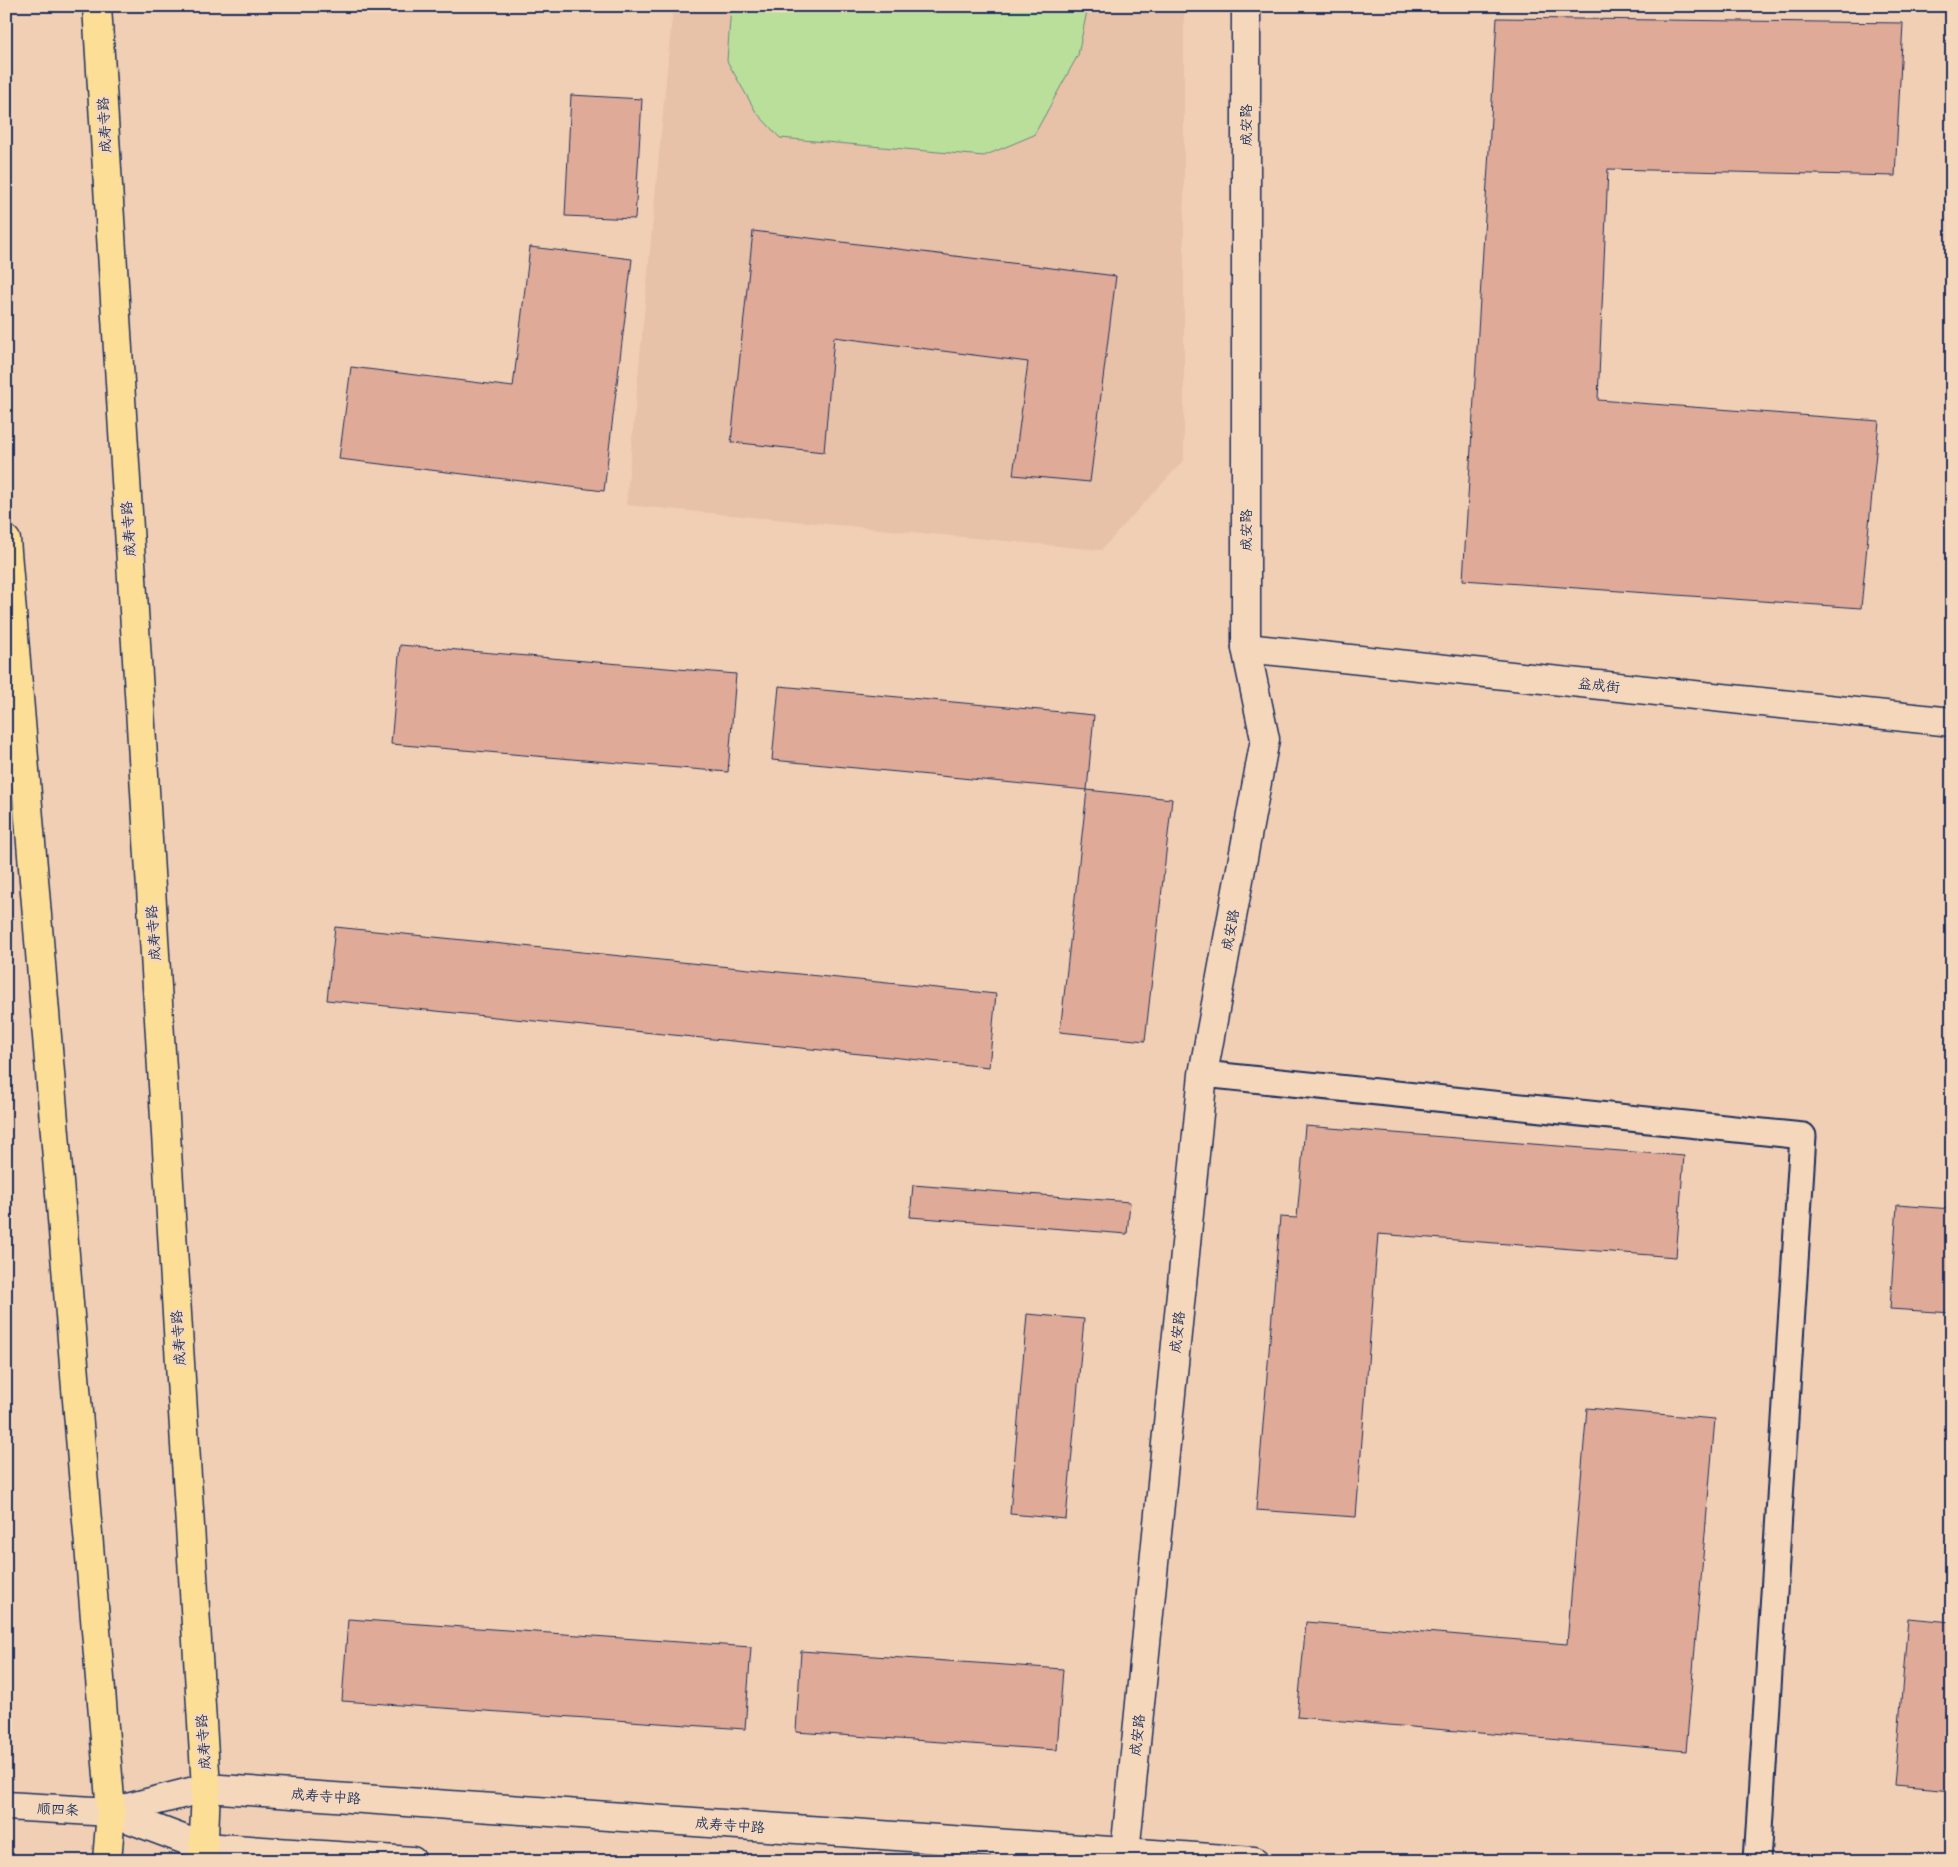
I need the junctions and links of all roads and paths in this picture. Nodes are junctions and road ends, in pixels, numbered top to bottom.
1 (97, 6) edge
2 (1246, 6) edge
3 (6, 540) edge
4 (1246, 648) junction
5 (1952, 722) edge
6 (1203, 1074) junction
7 (206, 1788) junction
8 (6, 1806) edge
9 (111, 1812) junction
10 (1126, 1853) junction
11 (203, 1854) edge
12 (108, 1861) edge
13 (412, 1861) edge
14 (1254, 1861) edge
15 (1757, 1861) edge

1 - 7 main road, 成寿寺路
2 - 4 street, 成安路
3 - 9 main road
4 - 5 street, 益成街
4 - 6 street, 成安路
6 - 10 street, 成安路
6 - 15 lane
7 - 9 street, 成寿寺中路
7 - 10 street, 成寿寺中路
7 - 11 main road, 成寿寺路
8 - 9 street, 顺四条
9 - 11 street
9 - 12 main road
10 - 14 street, 成寿寺中路
11 - 13 street

